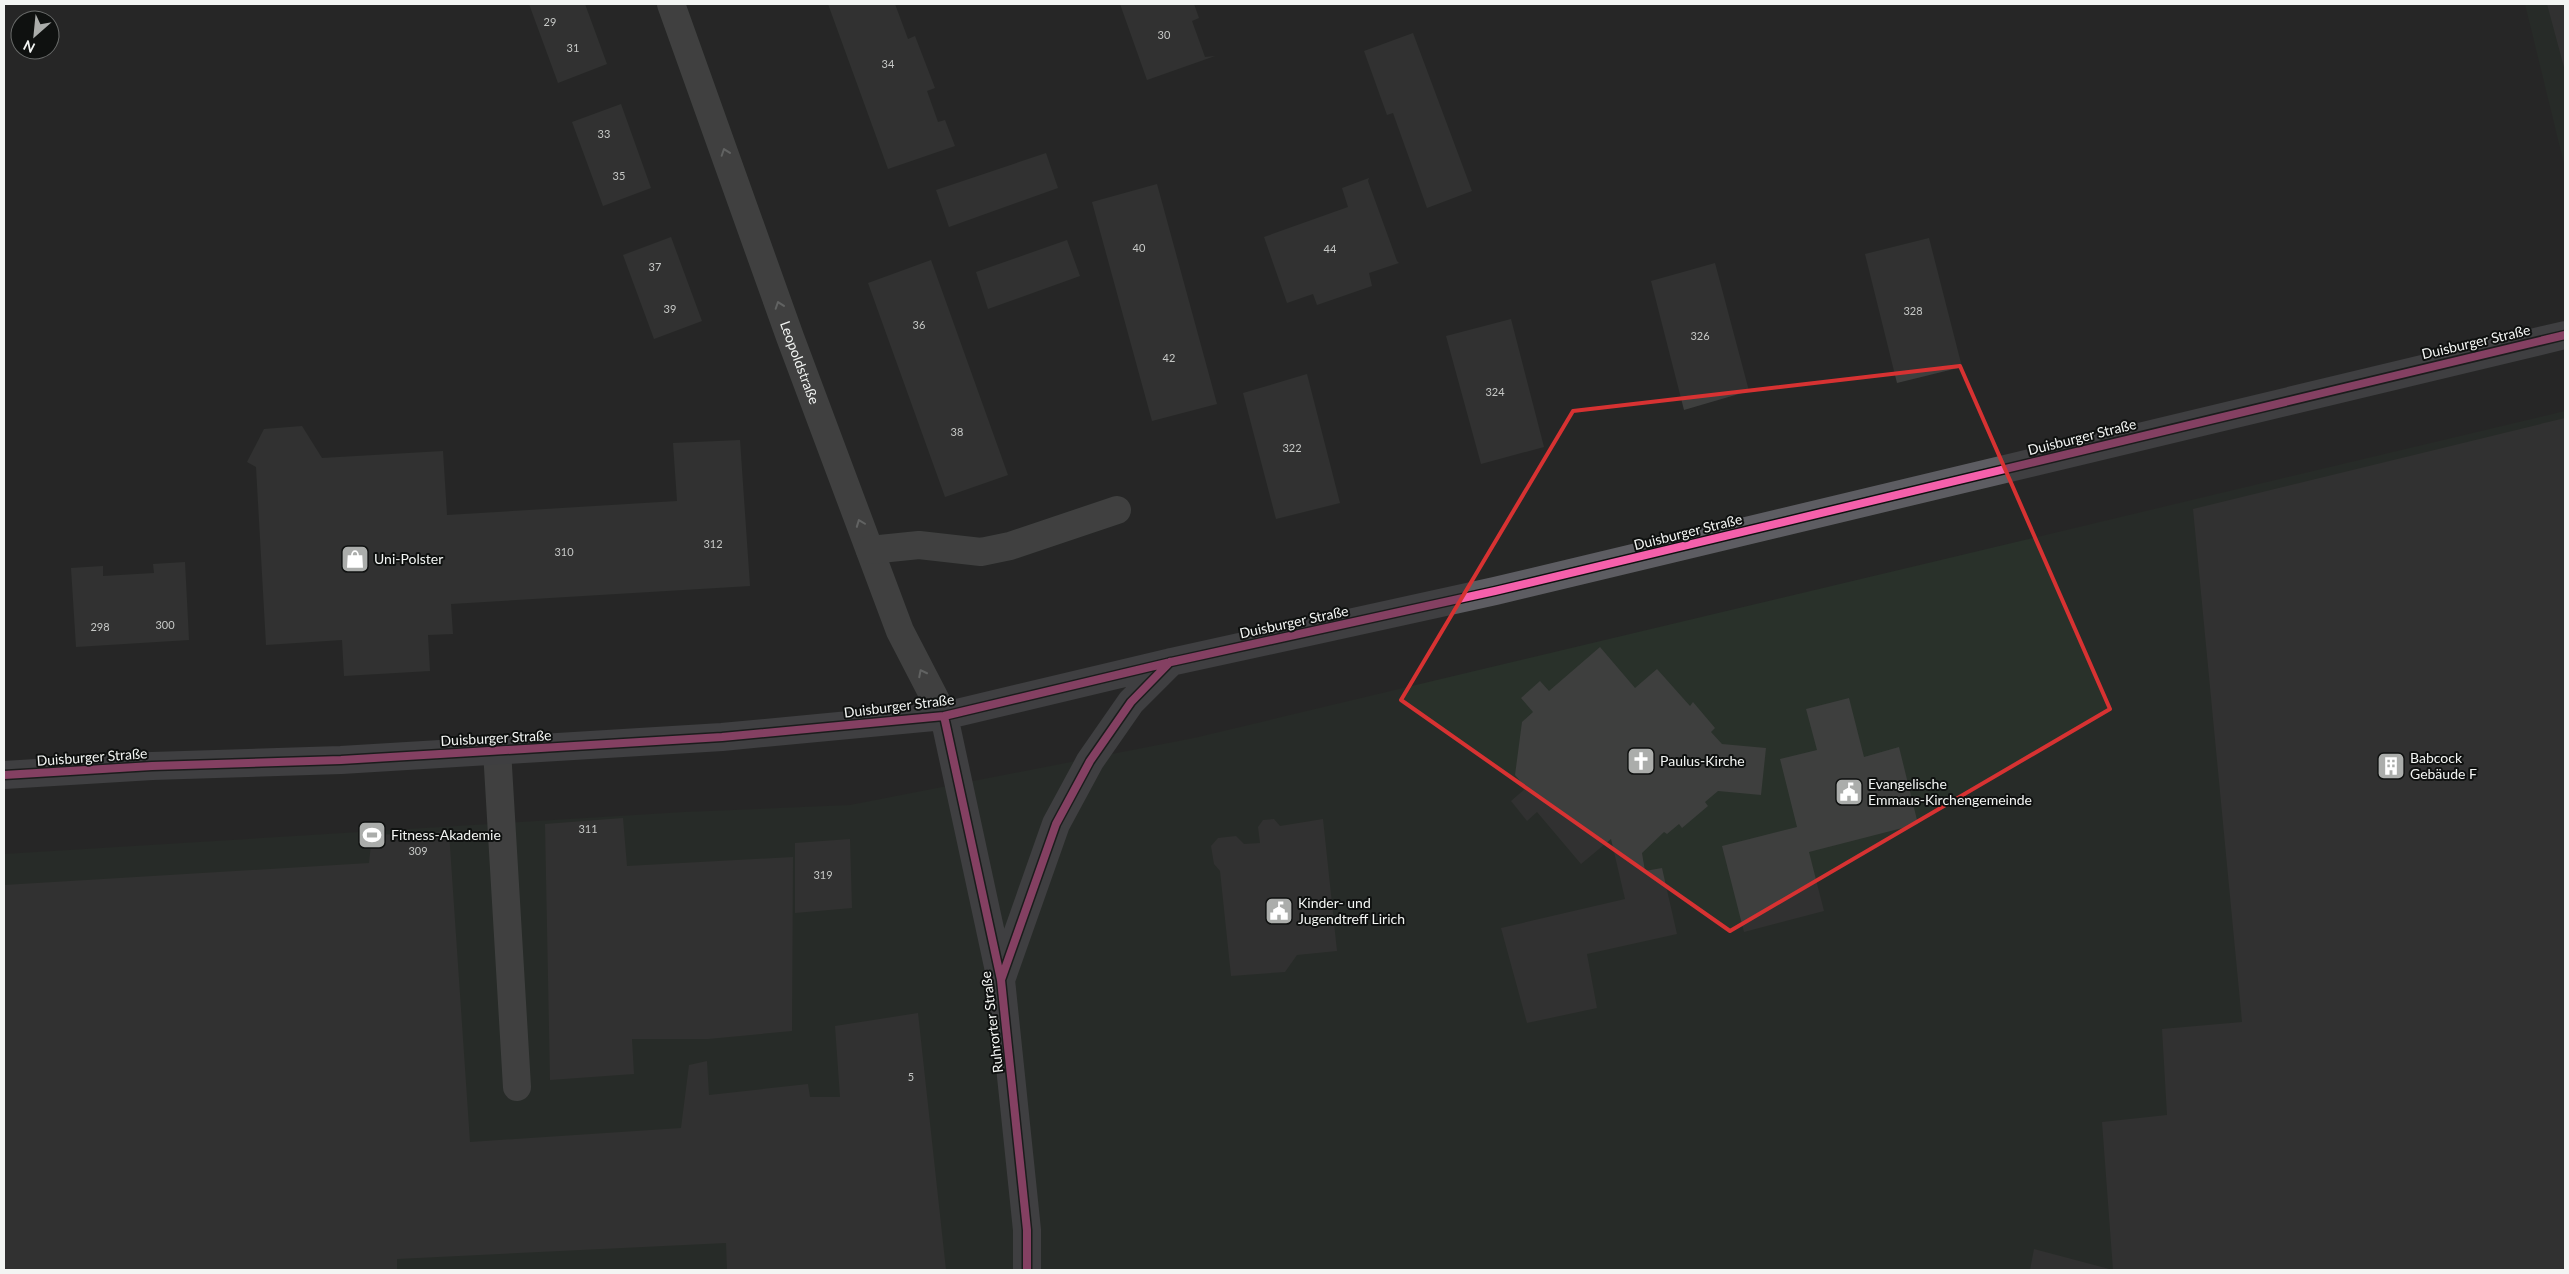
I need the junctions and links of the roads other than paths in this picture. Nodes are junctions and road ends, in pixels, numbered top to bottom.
1 (671, 4) edge
2 (2565, 335) edge
3 (1117, 510) dead end
4 (870, 550) junction
5 (1171, 662) junction
6 (944, 716) junction
7 (496, 750) junction
8 (4, 775) edge
9 (1002, 980) junction
10 (518, 1087) dead end
11 (1027, 1270) edge

4 -> 1 street, Leopoldstraße
2 - 5 main road, Duisburger Straße
3 - 4 street
6 -> 4 street, Leopoldstraße
5 - 6 main road, Duisburger Straße
5 - 9 main road
6 - 7 main road, Duisburger Straße
6 - 9 main road, Ruhrorter Straße
7 - 8 main road, Duisburger Straße
7 - 10 street
9 - 11 main road, Ruhrorter Straße

